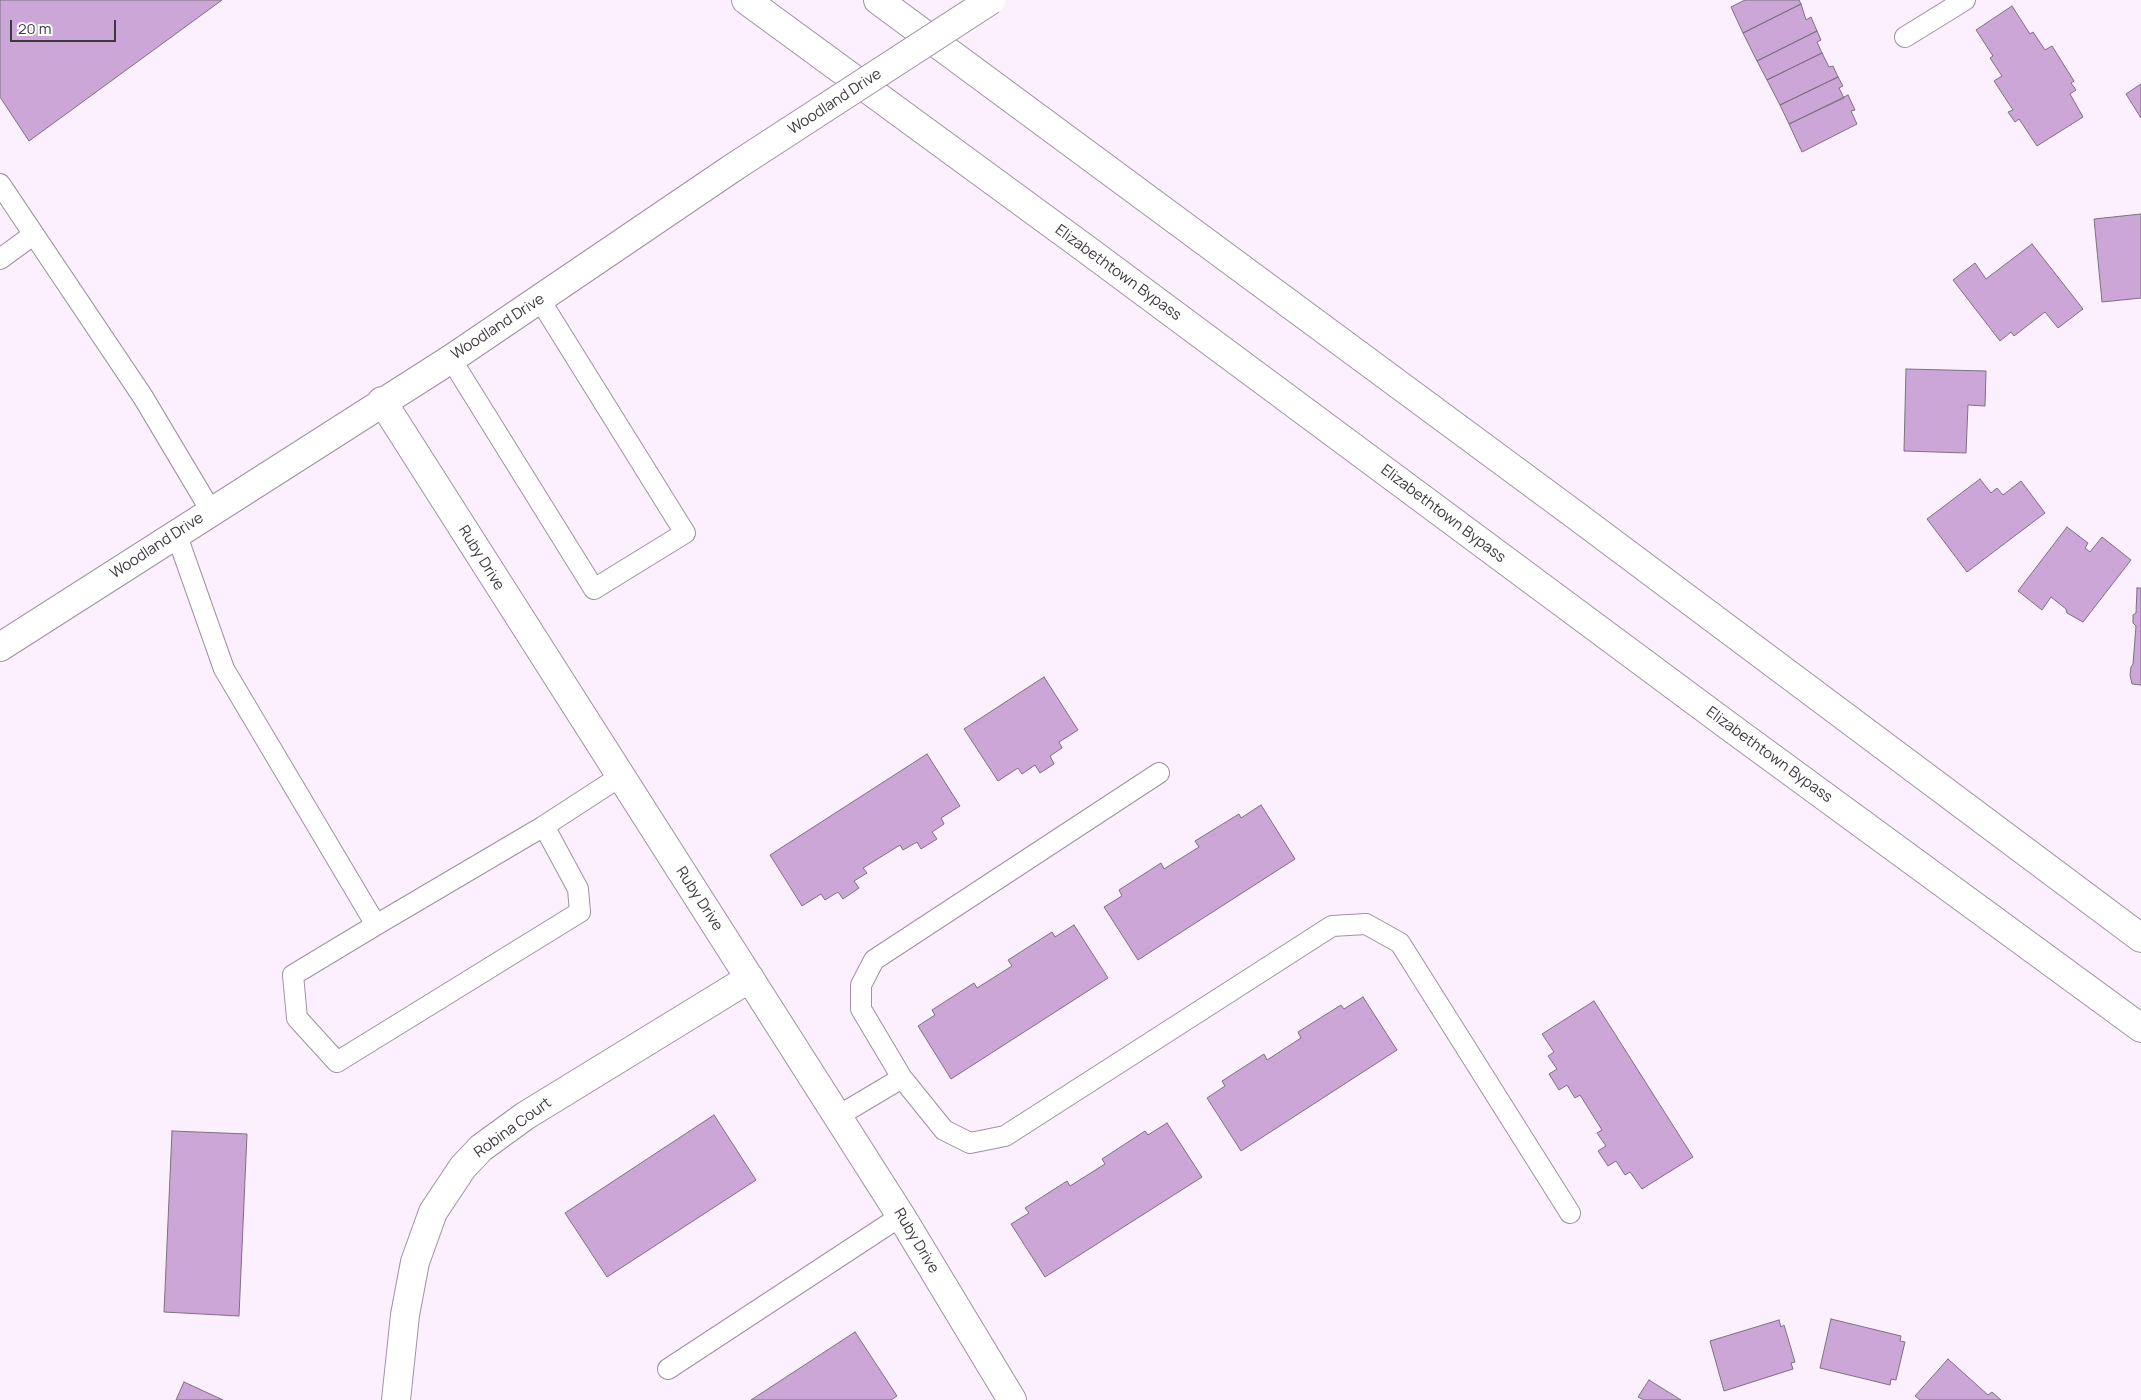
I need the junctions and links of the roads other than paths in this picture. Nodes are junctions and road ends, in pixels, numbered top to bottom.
1 (746, 0) edge
2 (878, 0) edge
3 (991, 0) edge
4 (1965, 0) edge
5 (1905, 37) dead end
6 (0, 184) edge
7 (33, 235) junction
8 (0, 258) edge
9 (540, 300) junction
10 (450, 359) junction
11 (382, 401) junction
12 (211, 511) junction
13 (176, 534) junction
14 (0, 647) edge
15 (1159, 773) dead end
16 (621, 776) junction
17 (544, 826) junction
18 (376, 925) junction
19 (2141, 938) edge
20 (750, 978) junction
21 (2141, 1028) edge
22 (902, 1078) junction
23 (838, 1116) junction
24 (1570, 1213) dead end
25 (901, 1216) junction
26 (668, 1369) dead end
27 (396, 1400) edge
28 (1012, 1400) edge

1 - 21 main road, Elizabethtown Bypass
2 - 19 main road
3 - 9 main road, Woodland Drive, bridge
4 - 5 lane
6 - 7 lane
7 - 8 lane
7 - 12 lane
9 - 10 main road, Woodland Drive
9 - 10 lane
10 - 11 main road, Woodland Drive
11 - 12 main road, Woodland Drive
11 - 16 main road, Ruby Drive
12 - 13 main road, Woodland Drive
13 - 14 main road, Woodland Drive
13 - 18 lane
15 - 22 lane
16 - 17 lane
16 - 20 main road, Ruby Drive
17 - 18 lane
17 - 18 lane
20 - 23 main road, Ruby Drive
20 - 27 main road, Robina Court
22 - 23 lane
22 - 24 lane
23 - 25 main road, Ruby Drive
25 - 26 lane
25 - 28 main road, Ruby Drive

